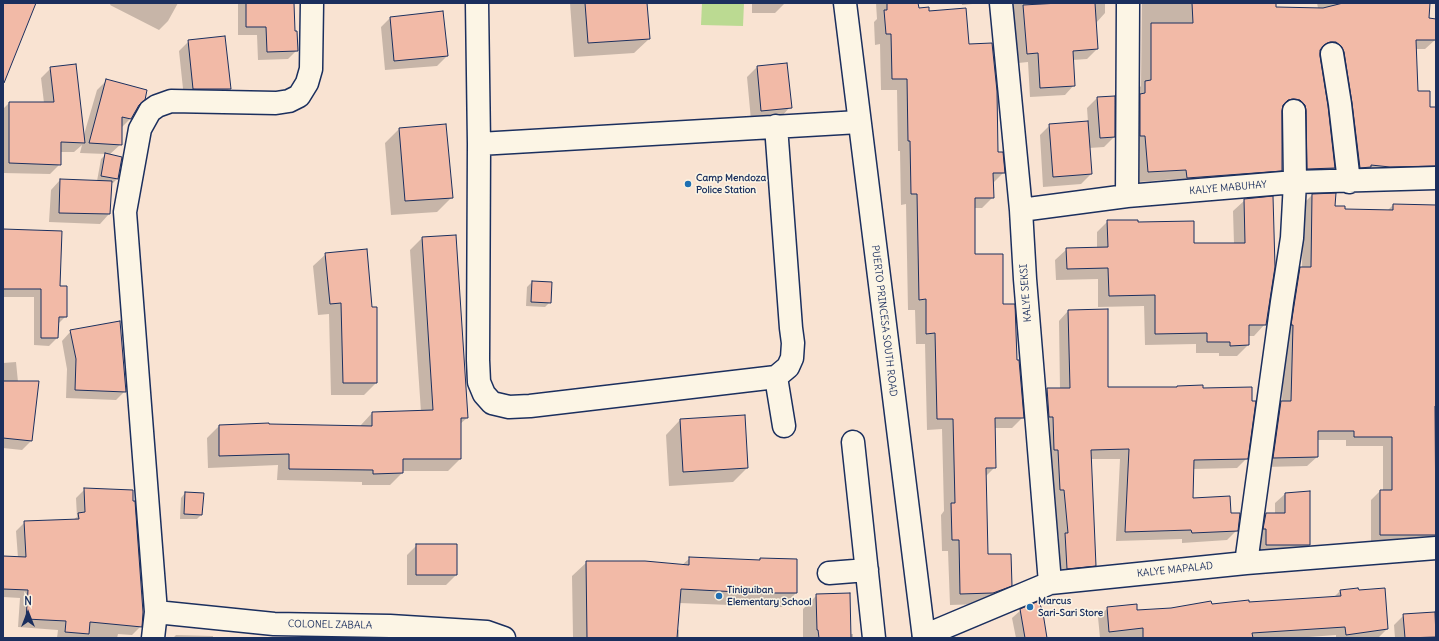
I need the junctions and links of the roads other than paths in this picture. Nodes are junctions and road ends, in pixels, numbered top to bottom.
1 (312, 3) edge
2 (478, 3) edge
3 (845, 3) edge
4 (1001, 3) edge
5 (1128, 3) edge
6 (1332, 54) dead end
7 (1294, 111) dead end
8 (859, 122) junction
9 (776, 126) junction
10 (480, 144) junction
11 (1436, 178) edge
12 (1295, 182) junction
13 (1349, 182) junction
14 (1127, 196) junction
15 (1021, 210) junction
16 (776, 377) junction
17 (784, 426) dead end
18 (853, 442) dead end
19 (1436, 548) edge
20 (1246, 563) junction
21 (867, 570) junction
22 (829, 573) dead end
23 (1050, 583) junction
24 (156, 612) junction
25 (274, 631) edge
26 (390, 632) edge
27 (924, 637) edge
28 (153, 638) edge
29 (504, 638) edge
30 (874, 638) edge

1 - 24 street
2 - 10 street
3 - 8 street, PUERTO PRINCESA SOUTH ROAD
4 - 15 street, KALYE SEKSI
5 - 14 street
6 - 13 street
7 - 12 street
8 - 9 street
8 - 27 street, PUERTO PRINCESA SOUTH ROAD
9 - 10 street
9 - 16 street
10 - 16 street
11 - 13 street, KALYE MABUHAY
12 - 13 street, KALYE MABUHAY
12 - 14 street, KALYE MABUHAY
12 - 20 street
14 - 15 street, KALYE MABUHAY
15 - 23 street, KALYE SEKSI
16 - 17 street
18 - 21 street
19 - 20 street, KALYE MAPALAD
20 - 23 street, KALYE MAPALAD
21 - 22 street
21 - 30 street
23 - 27 street, KALYE MAPALAD
24 - 25 street, COLONEL ZABALA
24 - 28 street
25 - 26 street, COLONEL ZABALA
26 - 29 street, COLONEL ZABALA

